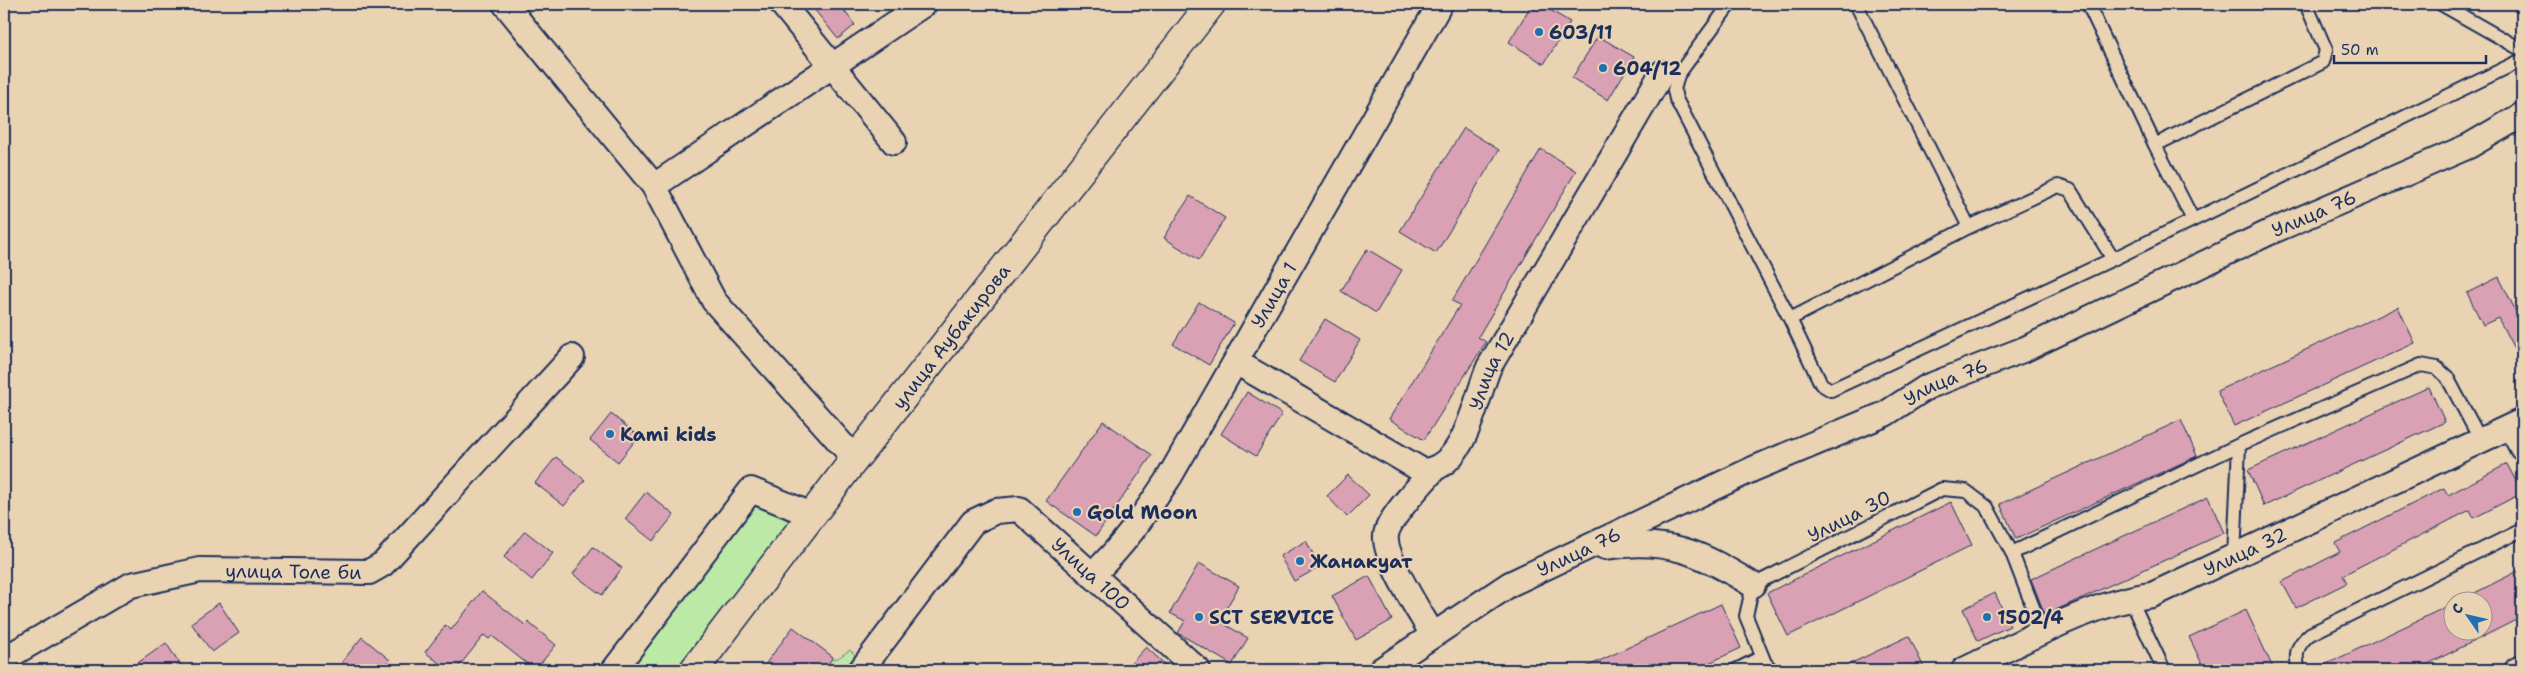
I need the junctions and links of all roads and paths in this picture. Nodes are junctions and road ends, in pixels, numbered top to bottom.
1 (505, 4) edge
2 (782, 4) edge
3 (924, 4) edge
4 (1211, 4) edge
5 (1440, 4) edge
6 (1730, 4) edge
7 (1856, 4) edge
8 (2088, 4) edge
9 (2306, 4) edge
10 (2441, 4) edge
11 (2522, 50) edge
12 (2522, 60) edge
13 (831, 66) junction
14 (1662, 73) dead end
15 (2522, 114) edge
16 (894, 142) dead end
17 (2155, 145) junction
18 (654, 186) junction
19 (2193, 220) junction
20 (1969, 228) junction
21 (2112, 259) junction
22 (1790, 319) junction
23 (572, 357) dead end
24 (1236, 362) junction
25 (2517, 424) edge
26 (2481, 441) junction
27 (2239, 445) junction
28 (2522, 448) edge
29 (855, 458) junction
30 (1433, 470) junction
31 (812, 515) junction
32 (2522, 530) edge
33 (1580, 552) junction
34 (2012, 553) junction
35 (2234, 557) junction
36 (1092, 575) junction
37 (1754, 585) junction
38 (2130, 598) junction
39 (2044, 633) junction
40 (1433, 635) junction
41 (4, 659) edge
42 (1769, 666) edge
43 (1390, 668) edge
44 (2522, 668) edge
45 (614, 670) edge
46 (694, 670) edge
47 (862, 670) edge
48 (1198, 670) edge
49 (1736, 670) edge
50 (1964, 670) edge
51 (2164, 670) edge
52 (2299, 670) edge
53 (2517, 670) edge

1 - 18 street
2 - 13 street
3 - 13 street
4 - 29 main road, улица Аубакирова
5 - 24 street, Улица 1
6 - 22 lane
7 - 20 lane
8 - 17 lane
9 - 17 lane
10 - 11 lane
12 - 19 lane
13 - 16 street
13 - 18 street
14 - 30 street, Улица 12
15 - 33 street, Улица 76
17 - 19 lane
18 - 29 street
19 - 21 lane
20 - 21 lane
20 - 22 lane
21 - 22 lane
23 - 41 street, улица Толе би
24 - 30 street
24 - 36 street, Улица 1
25 - 26 street, Улица 32
25 - 28 street
26 - 27 lane
26 - 35 street, Улица 32
27 - 34 lane
27 - 35 lane
29 - 31 main road, улица Аубакирова
30 - 40 street, Улица 12
31 - 45 street
31 - 46 main road, улица Аубакирова
32 - 52 lane
33 - 37 street
33 - 40 street, Улица 76
34 - 37 lane, Улица 30
34 - 39 lane, Улица 30
35 - 38 street, Улица 32
36 - 47 street, Улица 100
36 - 48 street, Улица 100
37 - 42 lane
38 - 39 street, Улица 32
38 - 51 lane
39 - 50 street, Улица 32
40 - 43 street, Улица 76
42 - 49 lane
44 - 53 street

